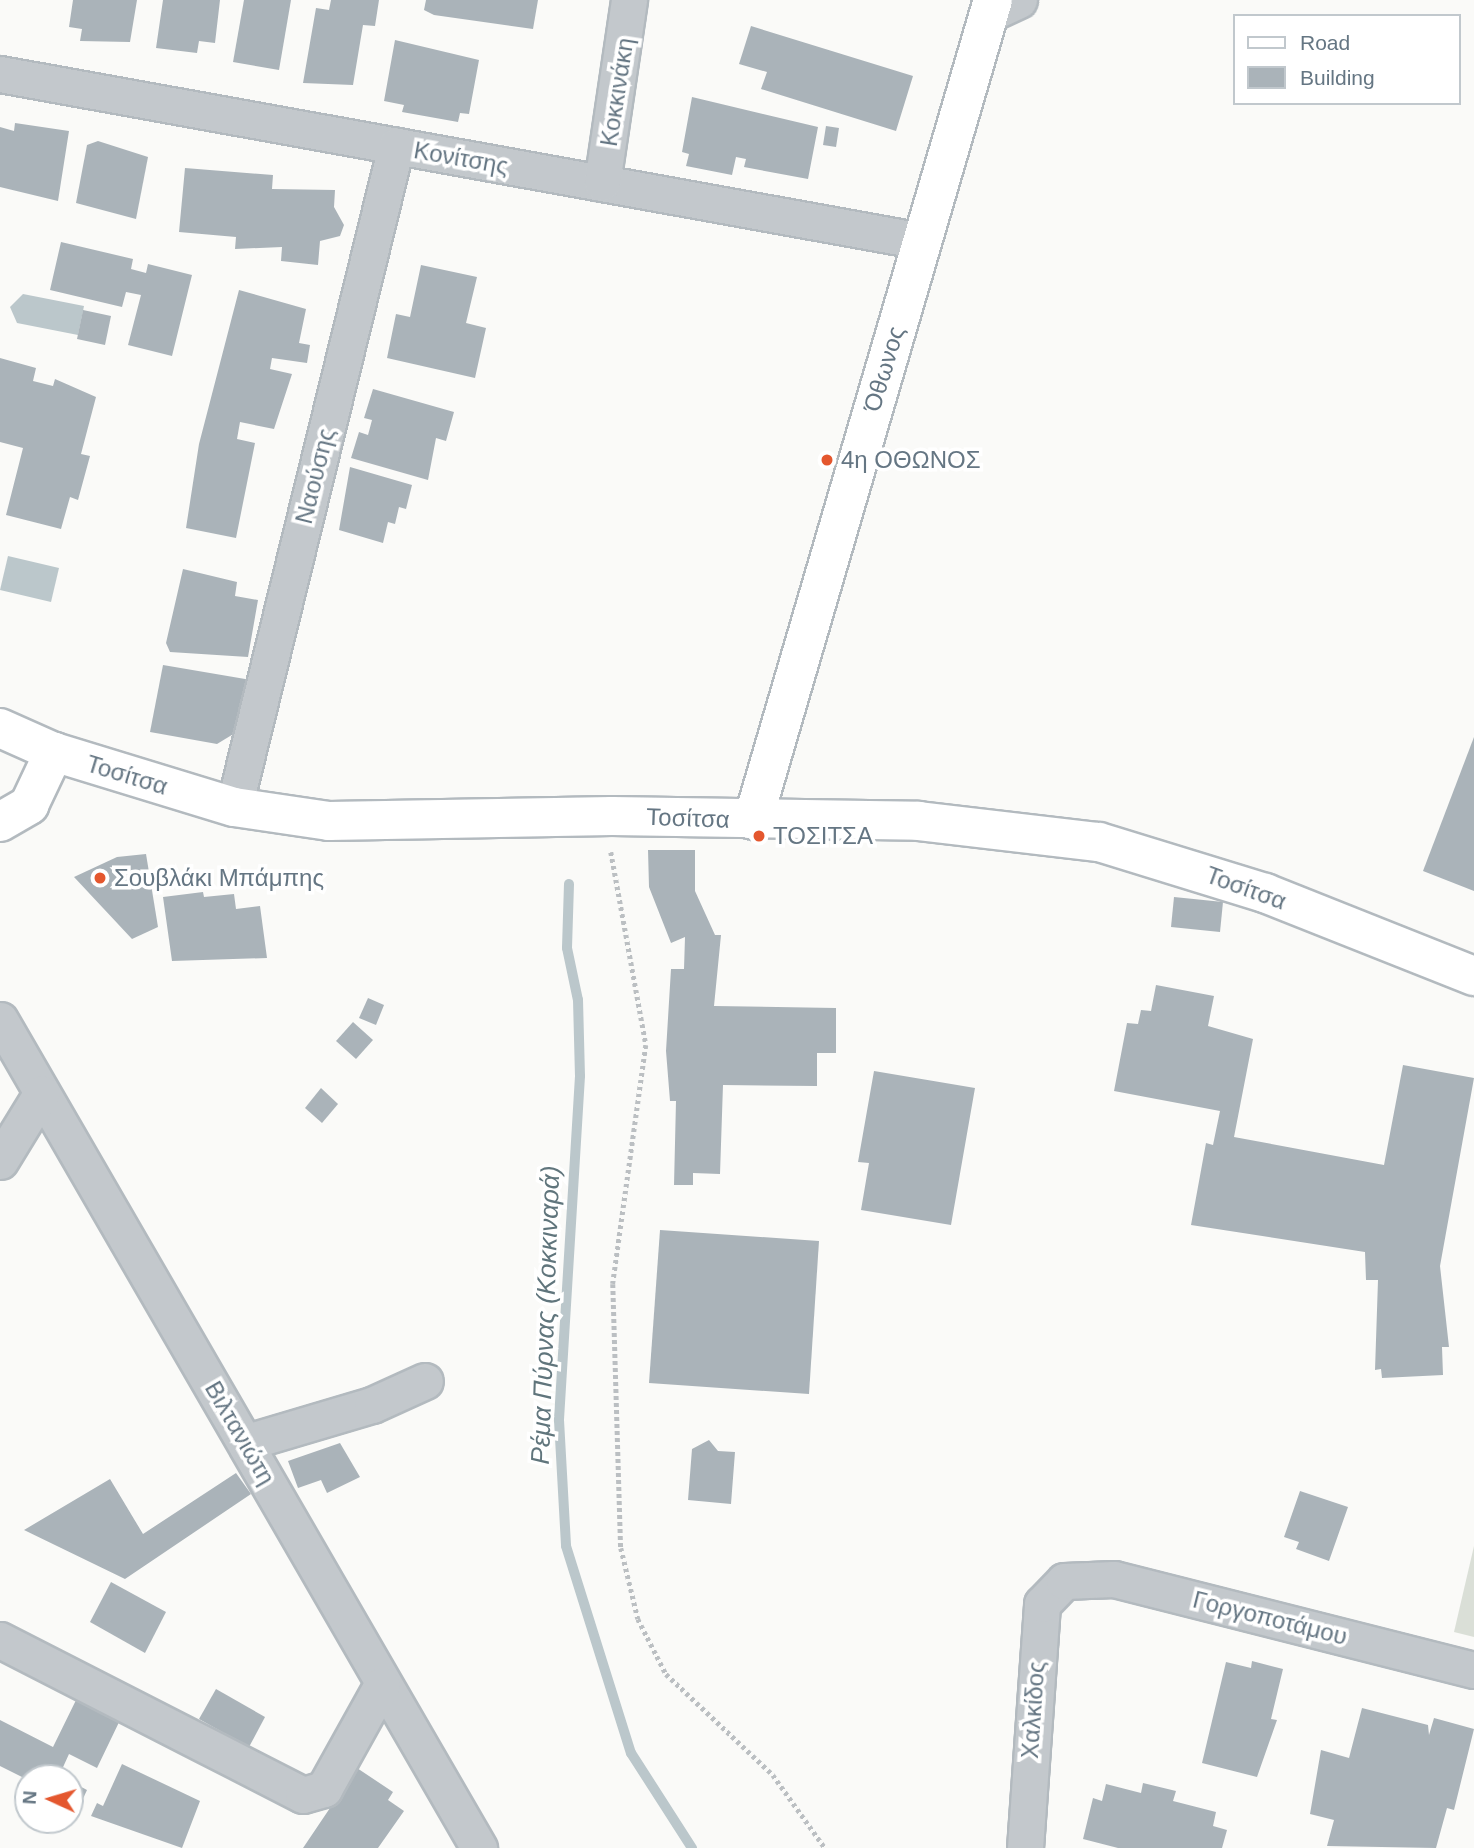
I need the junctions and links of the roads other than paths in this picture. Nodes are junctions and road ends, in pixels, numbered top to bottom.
1 (629, 0) edge
2 (1000, 5) edge
3 (0, 74) edge
4 (396, 146) junction
5 (602, 183) junction
6 (922, 242) junction
7 (0, 728) edge
8 (54, 752) junction
9 (234, 807) junction
10 (753, 820) junction
11 (0, 822) edge
12 (1474, 976) edge
13 (0, 1020) edge
14 (41, 1094) junction
15 (0, 1161) edge
16 (425, 1381) dead end
17 (247, 1442) junction
18 (1065, 1581) joint
19 (0, 1640) edge
20 (1474, 1670) edge
21 (382, 1685) junction
22 (478, 1848) edge
23 (1024, 1848) edge

1 - 5 street, Κοκκινάκη
2 - 6 main road, Όθωνος
3 - 4 street, Κονίτσης
4 - 5 street, Κονίτσης
4 - 9 street, Ναούσης
5 - 6 street, Κονίτσης
6 - 10 main road, Όθωνος
7 - 8 main road, Τοσίτσα
8 - 9 main road, Τοσίτσα
8 - 11 main road
9 - 10 main road, Τοσίτσα
10 - 12 main road, Τοσίτσα
13 - 14 street, Βιλτανιώτη
14 - 15 street
14 - 17 street, Βιλτανιώτη
16 - 17 street
17 - 21 street, Βιλτανιώτη
18 - 20 street, Γοργοποτάμου
18 - 23 street, Χαλκίδος
19 - 21 street
21 - 22 street, Βιλτανιώτη

